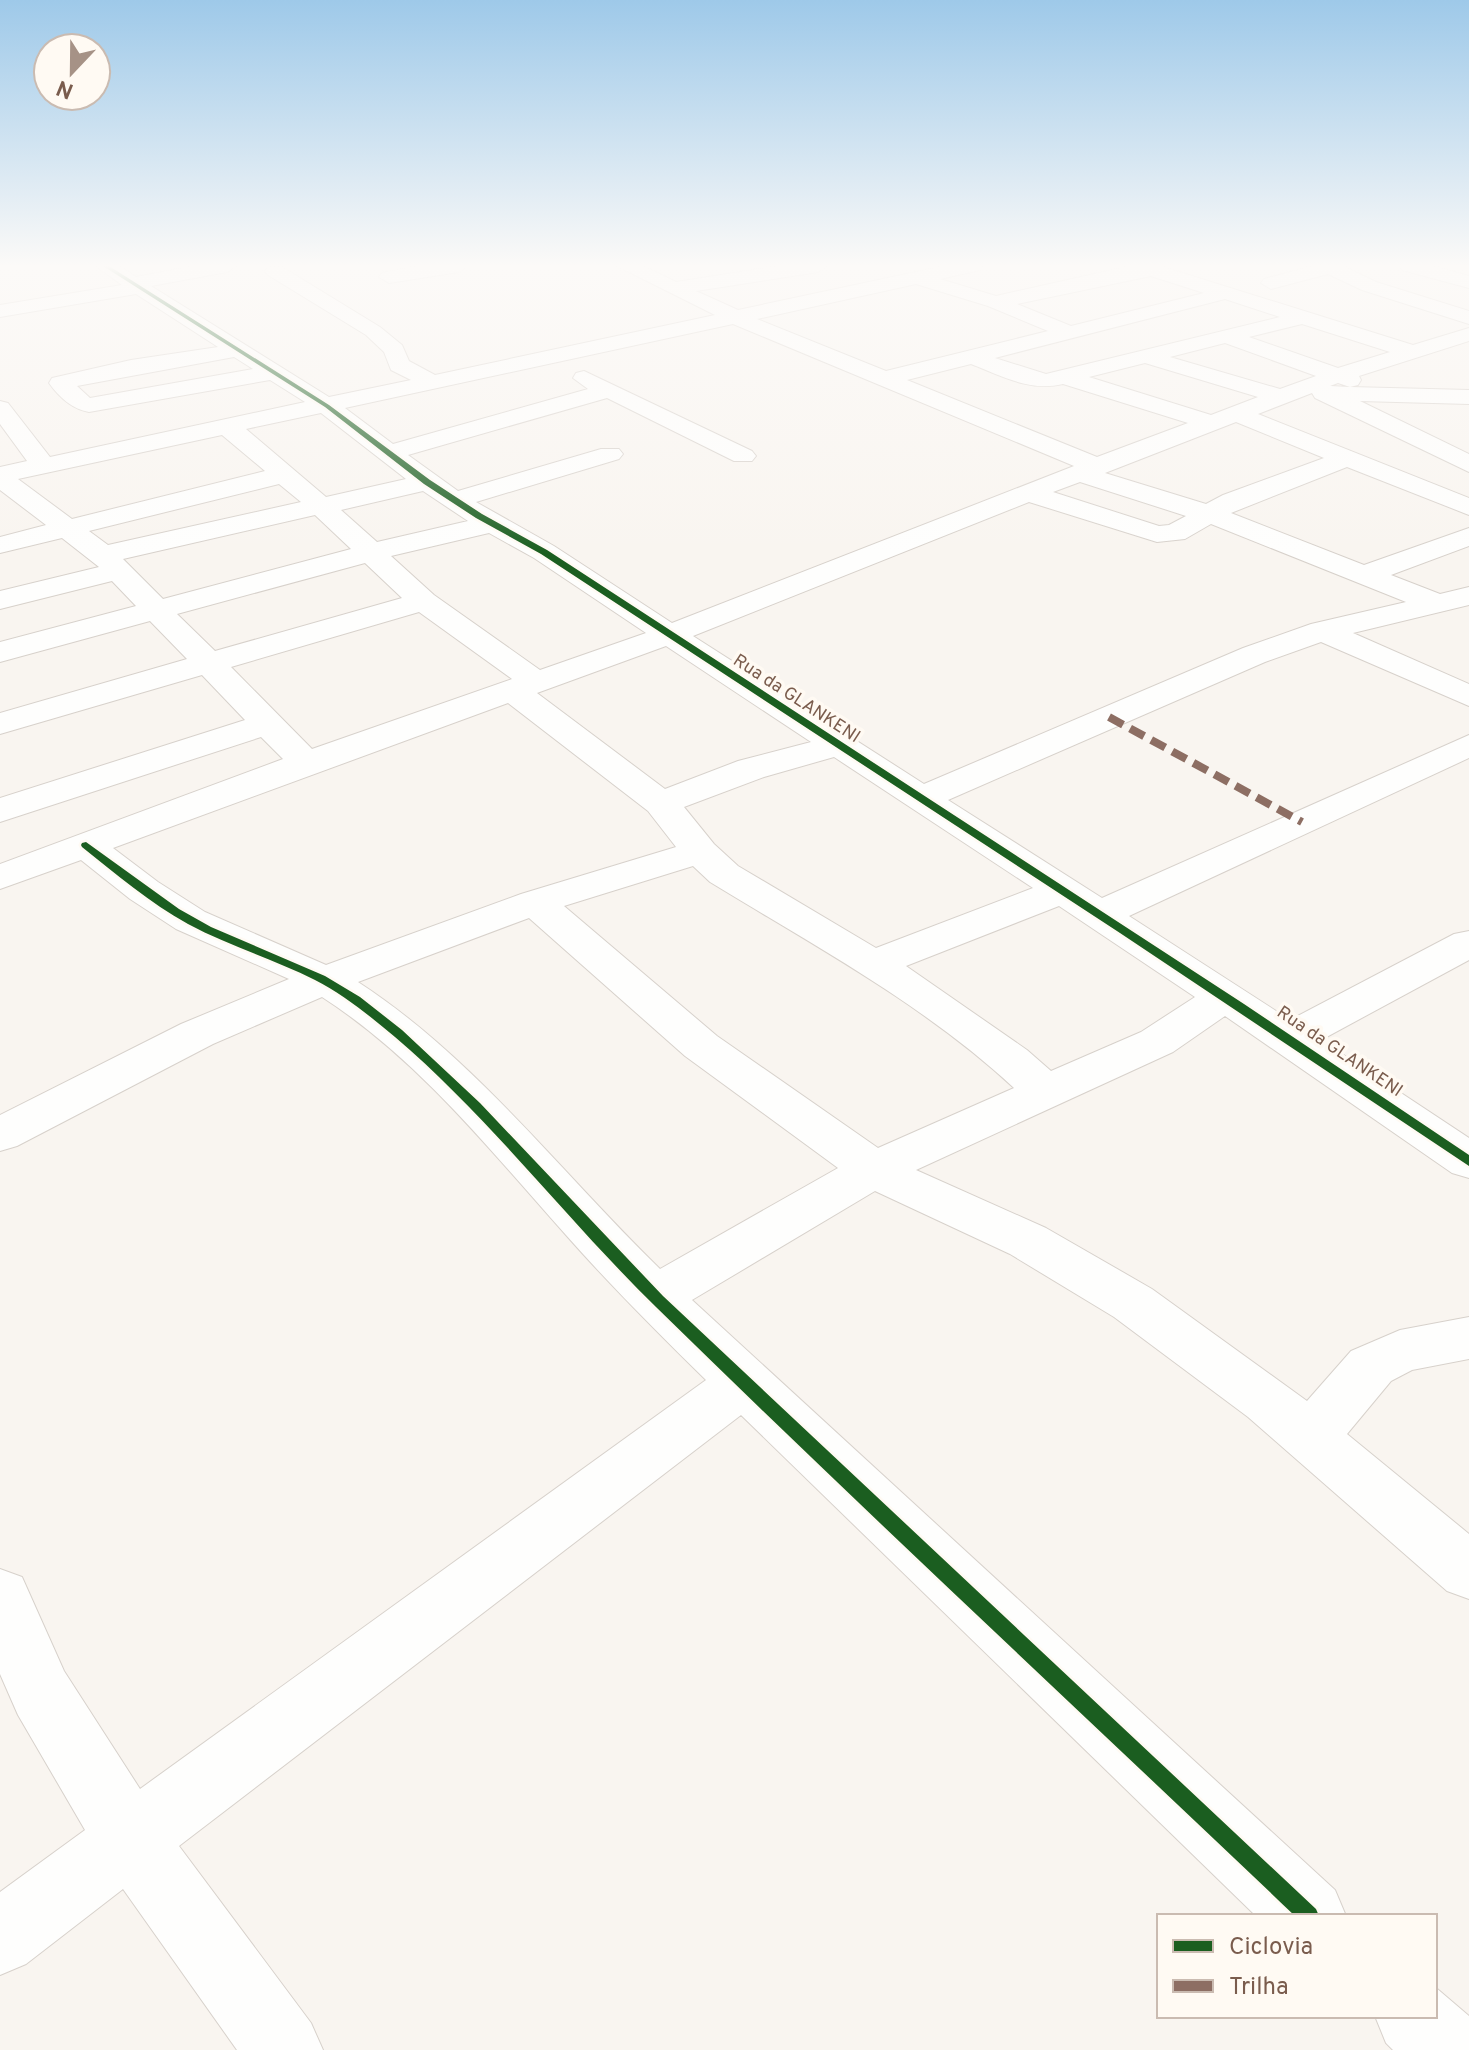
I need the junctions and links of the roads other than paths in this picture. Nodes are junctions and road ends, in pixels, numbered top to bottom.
1 (164, 362) edge
2 (254, 362) edge
3 (398, 362) edge
4 (537, 362) edge
5 (549, 362) edge
6 (846, 362) edge
7 (955, 362) edge
8 (986, 362) edge
9 (1129, 362) edge
10 (1172, 362) edge
11 (1268, 362) edge
12 (1388, 362) edge
13 (271, 373) junction
14 (1066, 377) junction
15 (887, 378) junction
16 (434, 383) junction
17 (1313, 389) junction
18 (610, 390) junction
19 (1469, 397) edge
20 (327, 406) junction
21 (0, 408) edge
22 (1225, 419) junction
23 (228, 427) junction
24 (391, 452) junction
25 (610, 454) dead end
26 (743, 456) dead end
27 (1348, 458) junction
28 (1469, 464) edge
29 (44, 466) junction
30 (1089, 470) junction
31 (282, 475) junction
32 (0, 476) edge
33 (427, 482) junction
34 (1028, 493) junction
35 (455, 500) junction
36 (321, 506) junction
37 (1469, 507) edge
38 (1209, 514) junction
39 (492, 524) junction
40 (66, 529) junction
41 (1469, 536) edge
42 (0, 545) edge
43 (372, 552) junction
44 (111, 563) junction
45 (1366, 574) junction
46 (1469, 596) edge
47 (0, 600) edge
48 (423, 601) junction
49 (1436, 603) junction
50 (157, 610) junction
51 (1322, 631) junction
52 (669, 635) junction
53 (0, 652) edge
54 (211, 663) junction
55 (523, 685) junction
56 (1469, 696) edge
57 (0, 724) edge
58 (268, 724) junction
59 (1469, 745) edge
60 (837, 746) junction
61 (306, 763) junction
62 (919, 799) junction
63 (661, 803) junction
64 (0, 811) edge
65 (86, 845) junction
66 (700, 852) junction
67 (0, 877) edge
68 (1062, 891) junction
69 (535, 902) junction
70 (1098, 915) junction
71 (1469, 943) edge
72 (875, 963) junction
73 (324, 980) junction
74 (1226, 996) junction
75 (1290, 1038) junction
76 (1046, 1092) junction
77 (0, 1135) edge
78 (1469, 1161) edge
79 (874, 1169) junction
80 (655, 1297) junction
81 (1469, 1338) edge
82 (744, 1382) junction
83 (1311, 1437) junction
84 (1469, 1572) edge
85 (0, 1597) edge
86 (131, 1838) junction
87 (1307, 1914) edge
88 (0, 1938) edge
89 (1415, 2018) edge
90 (284, 2050) edge
91 (1448, 2050) edge

1 - 13 street
2 - 13 street, Rua da GLANKENI
3 - 16 street
4 - 16 street
5 - 18 street
6 - 15 street
7 - 15 street
8 - 14 street
9 - 14 street
10 - 17 street
11 - 17 street
12 - 17 street
13 - 20 street, Rua da GLANKENI
14 - 22 street
15 - 30 street
16 - 20 street
17 - 19 street
17 - 22 street
17 - 28 street
18 - 24 street
18 - 26 street
20 - 23 street
20 - 24 street, Rua da GLANKENI
21 - 29 street
22 - 27 street
22 - 30 street
23 - 29 street
23 - 31 street
24 - 33 street, Rua da GLANKENI
25 - 35 street
27 - 37 street
27 - 38 street
29 - 32 street
30 - 34 street
30 - 38 street
31 - 36 street
31 - 40 street
32 - 40 street
33 - 35 street, Rua da GLANKENI
33 - 36 street
34 - 38 street
34 - 52 street
35 - 39 street, Rua da GLANKENI
36 - 43 street
36 - 44 street
38 - 45 street
39 - 43 street
39 - 52 street, Rua da GLANKENI
40 - 42 street
40 - 44 street
41 - 45 street
43 - 48 street
43 - 50 street
44 - 47 street
44 - 50 street
45 - 49 street
46 - 49 street
48 - 54 street
48 - 55 street
49 - 51 street
50 - 53 street
50 - 54 street
51 - 56 street
51 - 62 street
52 - 55 street
52 - 60 street, Rua da GLANKENI
54 - 57 street
54 - 58 street
55 - 61 street
55 - 63 street
58 - 61 street
58 - 64 street
59 - 70 street
60 - 62 street, Rua da GLANKENI
60 - 63 street
61 - 65 street
62 - 68 street, Rua da GLANKENI
63 - 66 street
65 - 67 street
65 - 73 street
66 - 69 street
66 - 72 street
68 - 70 street, Rua da GLANKENI
68 - 72 street
69 - 73 street
69 - 79 street
70 - 74 street, Rua da GLANKENI
71 - 75 street
72 - 76 street
73 - 77 street
73 - 80 street
74 - 75 street, Rua da GLANKENI
74 - 76 street
75 - 78 street, Rua da GLANKENI
76 - 79 street
79 - 80 street
79 - 83 street
80 - 82 street
81 - 83 street
82 - 86 street
82 - 87 street
83 - 84 street
85 - 86 street
86 - 88 street
86 - 90 street
89 - 91 street

